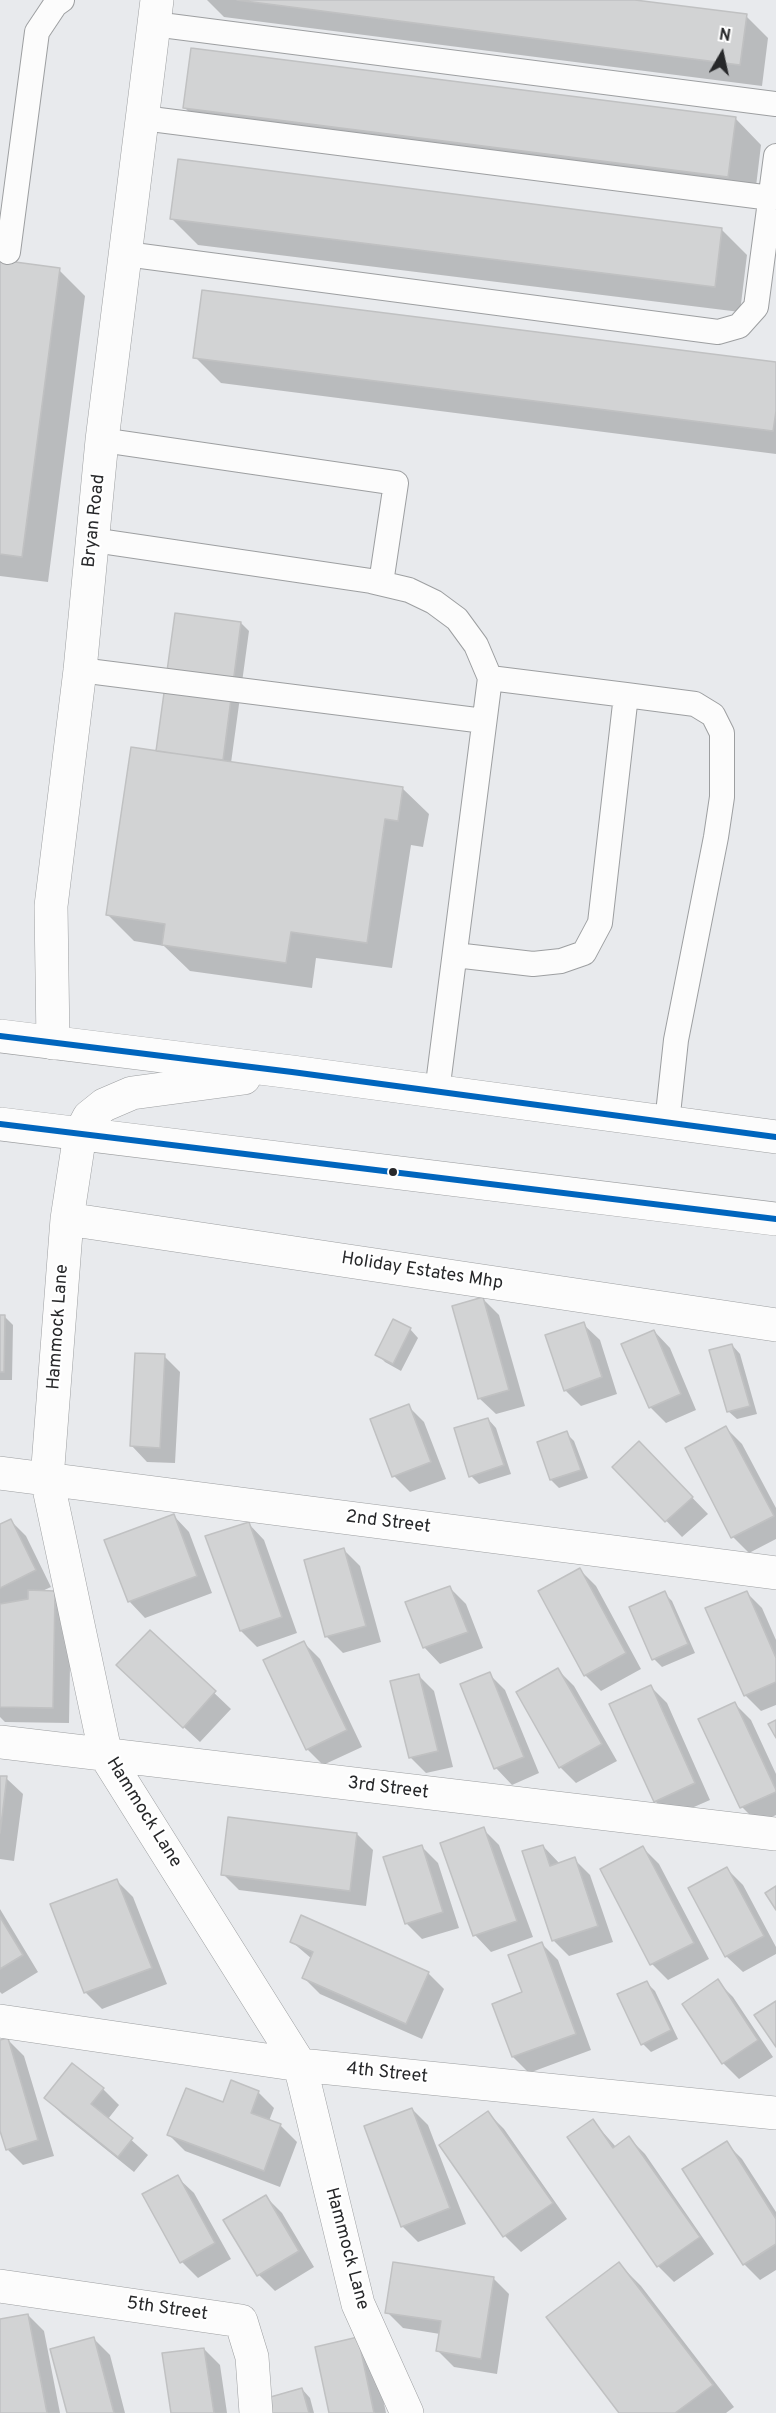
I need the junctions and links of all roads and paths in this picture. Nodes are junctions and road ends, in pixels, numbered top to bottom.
1 (62, 0) edge
2 (156, 12) edge
3 (776, 104) edge
4 (143, 118) junction
5 (776, 156) edge
6 (771, 198) junction
7 (8, 252) dead end
8 (126, 254) junction
9 (102, 440) junction
10 (93, 540) junction
11 (381, 583) junction
12 (80, 670) junction
13 (490, 678) junction
14 (626, 695) junction
15 (484, 721) junction
16 (455, 955) junction
17 (0, 1036) edge
18 (53, 1044) junction
19 (292, 1072) junction
20 (436, 1092) junction
21 (667, 1123) junction
22 (0, 1124) edge
23 (80, 1134) junction
24 (776, 1137) edge
25 (67, 1219) junction
26 (776, 1219) edge
27 (776, 1325) edge
28 (0, 1473) edge
29 (47, 1479) junction
30 (776, 1573) edge
31 (0, 1742) edge
32 (106, 1756) junction
33 (776, 1834) edge
34 (0, 2021) edge
35 (300, 2065) junction
36 (776, 2113) edge
37 (0, 2286) edge
38 (256, 2413) edge
39 (407, 2413) edge

1 - 7 lane
2 - 3 lane
2 - 4 street, Bryan Road
4 - 6 lane
4 - 8 street, Bryan Road
5 - 6 lane
6 - 8 lane
8 - 9 street, Bryan Road
9 - 10 street, Bryan Road
9 - 11 lane
10 - 11 lane
10 - 12 street, Bryan Road
11 - 13 lane
12 - 15 lane
12 - 18 street, Bryan Road
13 - 14 lane
13 - 15 lane
14 - 16 lane
14 - 21 lane
15 - 16 lane
16 - 20 lane
17 - 18 street
18 - 19 street
19 - 20 street
19 - 23 street
20 - 21 street
21 - 24 street
22 - 23 street
23 - 25 street, Hammock Lane
23 - 26 street
25 - 27 street, Holiday Estates Mhp
25 - 29 street, Hammock Lane
28 - 29 street, 2nd Street
29 - 30 street, 2nd Street
29 - 32 street, Hammock Lane
31 - 32 street, 3rd Street
32 - 33 street, 3rd Street
32 - 35 street, Hammock Lane
34 - 35 street, 4th Street
35 - 36 street, 4th Street
35 - 39 street, Hammock Lane
37 - 38 street, 5th Street

